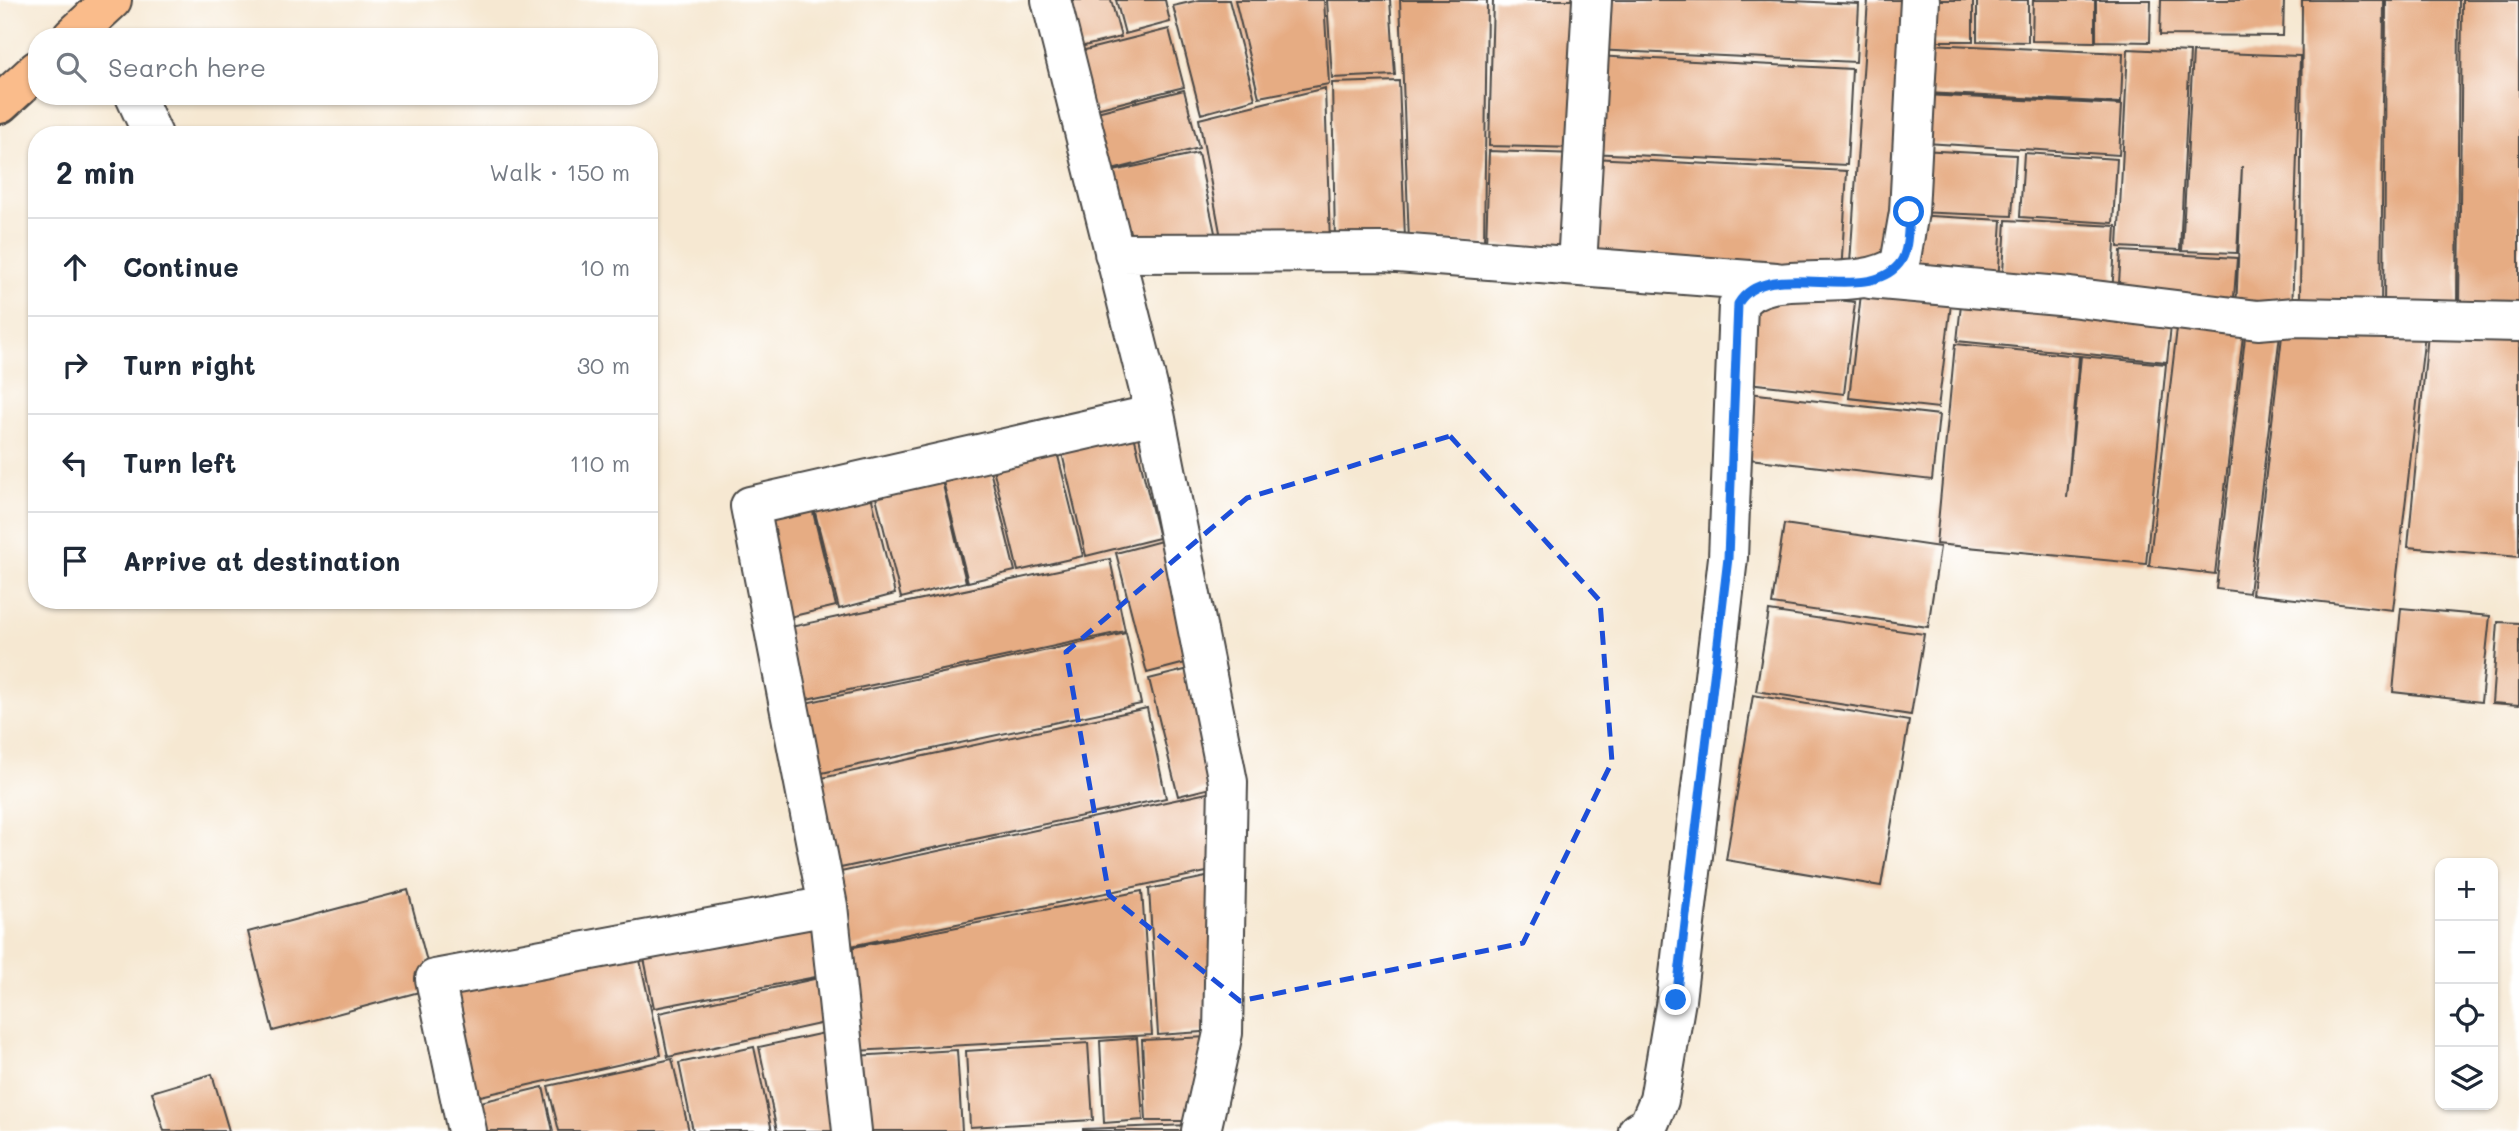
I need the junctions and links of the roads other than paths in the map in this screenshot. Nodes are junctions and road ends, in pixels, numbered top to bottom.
1 (1051, 0) edge
2 (1592, 0) edge
3 (1920, 0) edge
4 (28, 78) edge
5 (0, 104) edge
6 (139, 105) edge
7 (149, 126) edge
8 (1114, 253) junction
9 (1577, 266) junction
10 (1870, 279) junction
11 (1777, 282) junction
12 (2519, 322) edge
13 (1155, 415) junction
14 (828, 906) junction
15 (467, 1131) edge
16 (852, 1131) edge
17 (1201, 1131) edge
18 (1639, 1131) edge

1 - 8 street
2 - 9 street
3 - 10 street
4 - 5 main road
6 - 7 street
8 - 9 street
8 - 13 street
9 - 11 street
10 - 11 street
10 - 12 street
11 - 18 street
13 - 14 street
13 - 17 street
14 - 15 street
14 - 16 street

